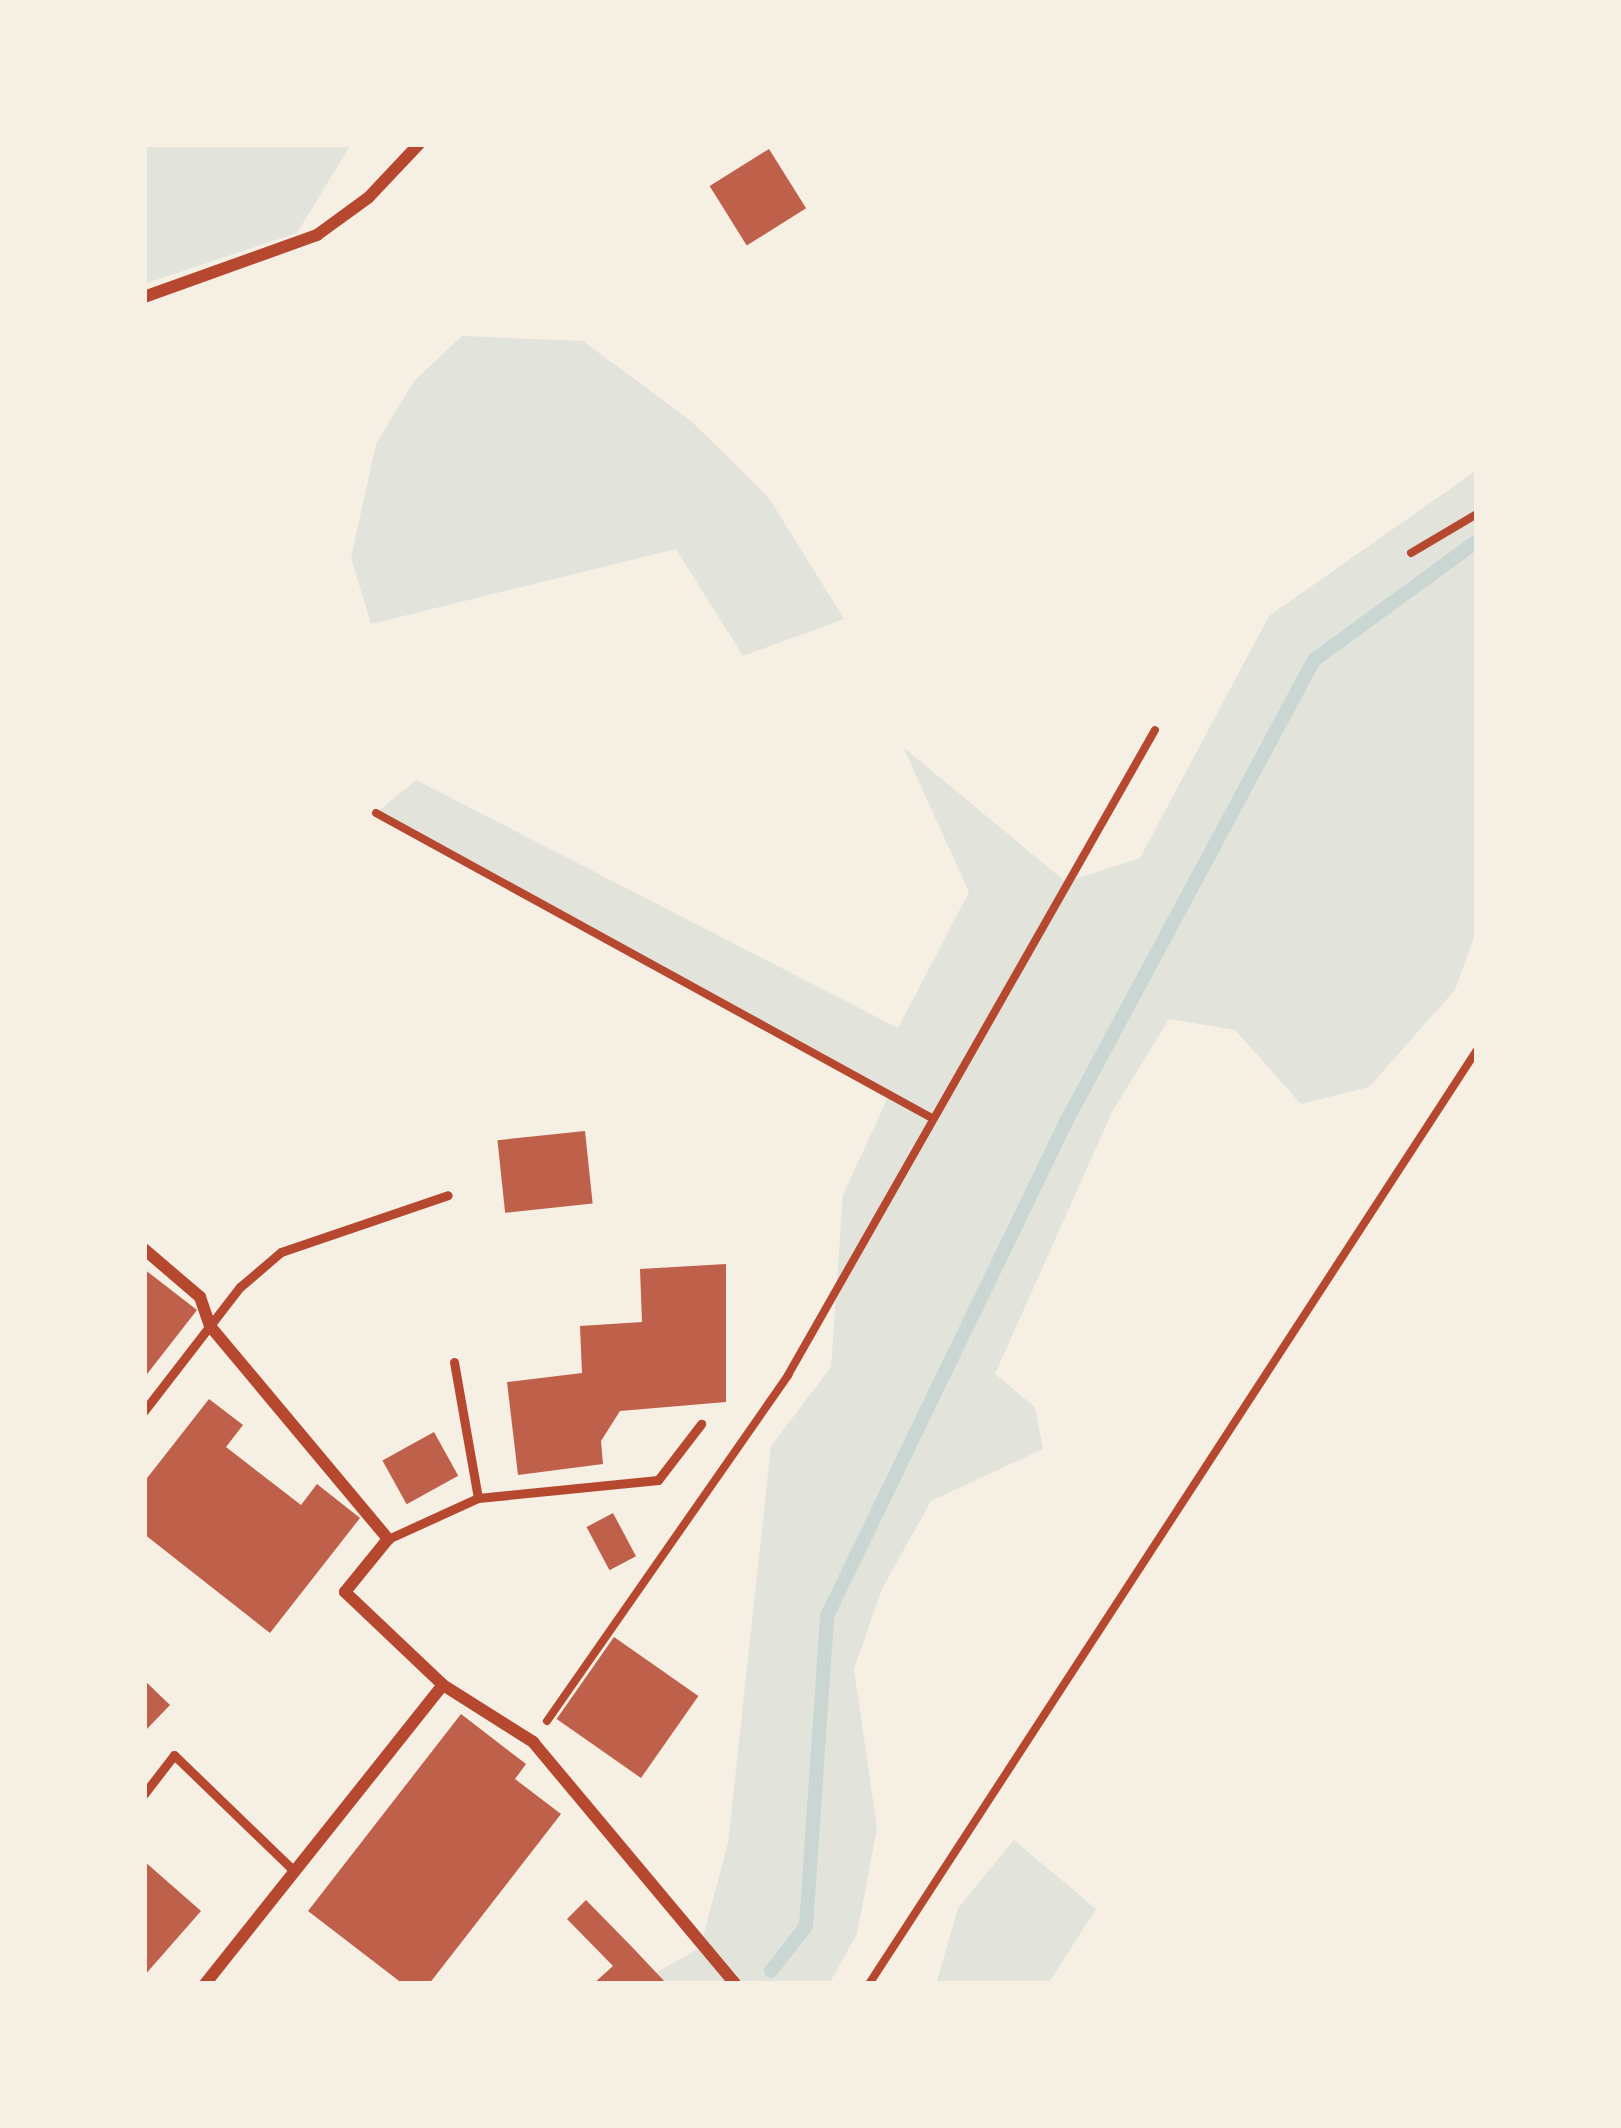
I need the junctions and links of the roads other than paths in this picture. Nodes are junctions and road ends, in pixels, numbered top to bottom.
1 (419, 144) edge
2 (144, 297) edge
3 (448, 1195) dead end
4 (144, 1249) edge
5 (210, 1326) junction
6 (454, 1362) dead end
7 (144, 1412) edge
8 (701, 1424) dead end
9 (478, 1498) junction
10 (388, 1539) junction
11 (442, 1685) junction
12 (144, 1794) edge
13 (294, 1871) junction
14 (205, 1984) edge
15 (735, 1984) edge

1 - 2 street
3 - 5 lane
4 - 5 street
5 - 7 lane
5 - 10 street
6 - 9 lane
8 - 9 lane
9 - 10 lane
10 - 11 street
11 - 13 street
11 - 15 street
12 - 13 lane
13 - 14 street

